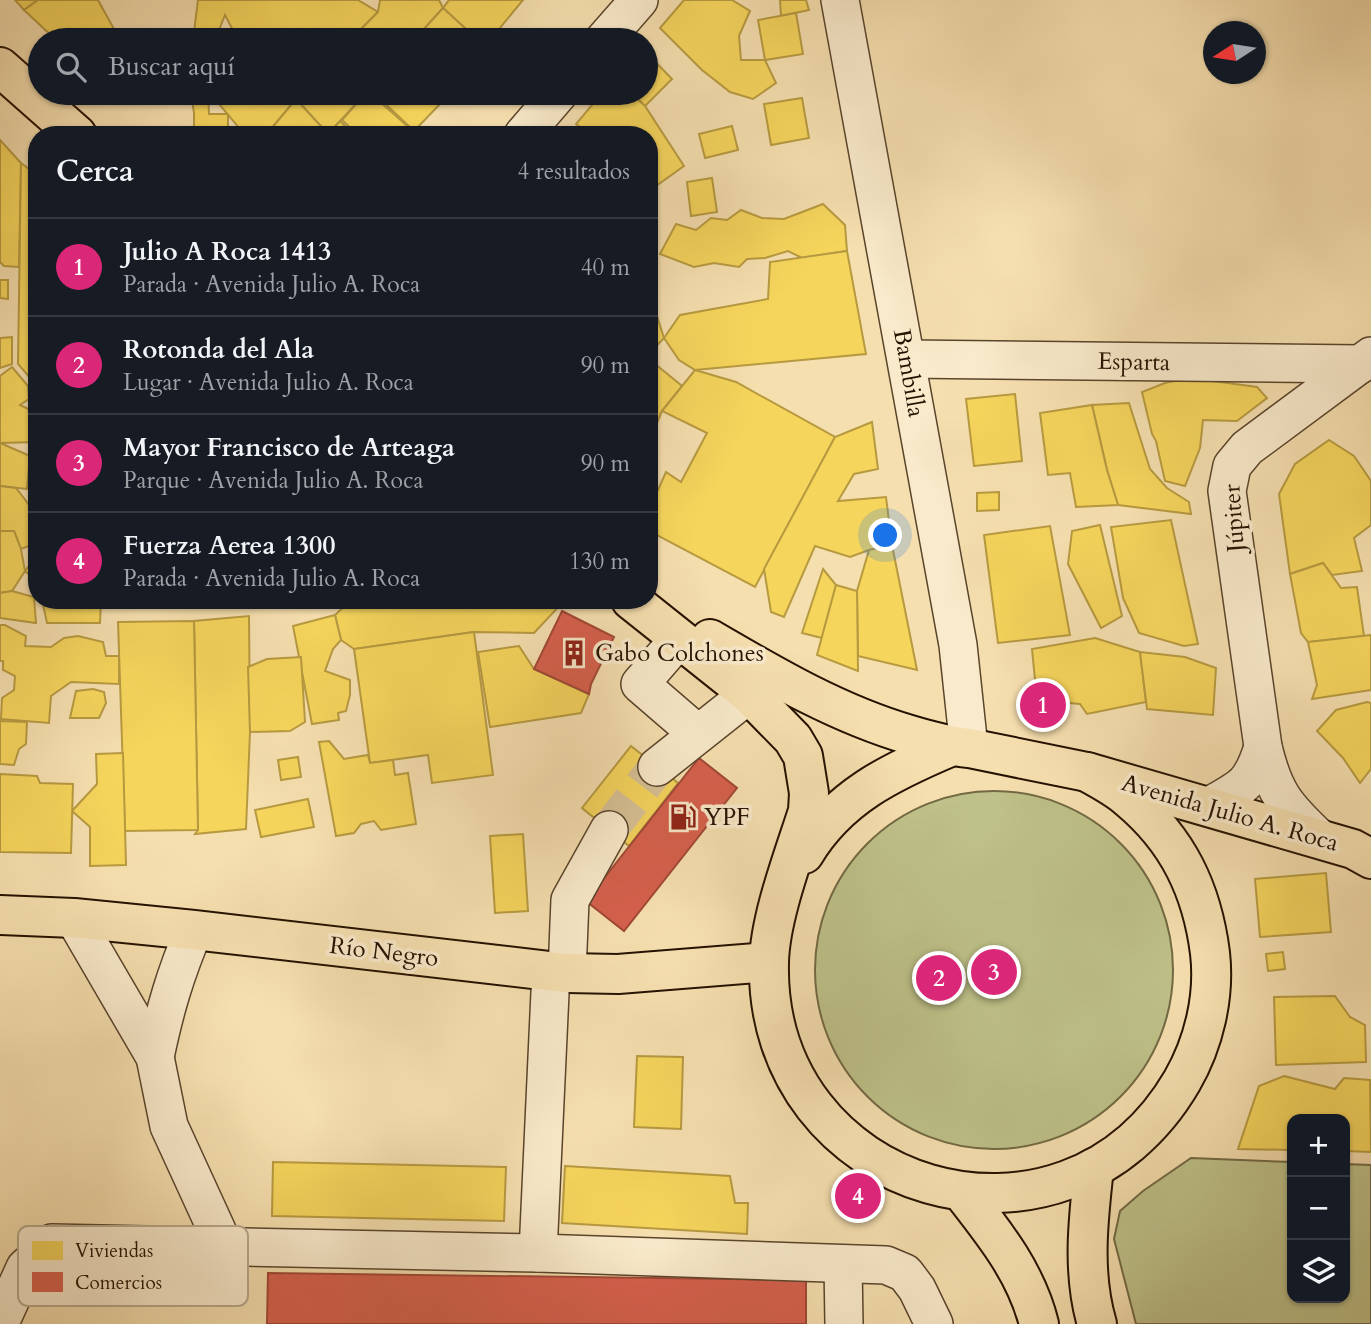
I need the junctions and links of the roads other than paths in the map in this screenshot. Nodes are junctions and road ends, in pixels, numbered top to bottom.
1 (639, 0) edge
2 (840, 0) edge
3 (614, 28) edge
4 (0, 67) edge
5 (28, 92) edge
6 (43, 105) edge
7 (549, 105) edge
8 (67, 126) edge
9 (531, 126) edge
10 (906, 359) junction
11 (1366, 360) edge
12 (658, 608) edge
13 (642, 609) edge
14 (679, 639) junction
15 (749, 694) junction
16 (698, 734) junction
17 (959, 747) junction
18 (1262, 747) junction
19 (657, 766) tunnel mouth
20 (1087, 772) junction
21 (1209, 806) junction
22 (609, 830) tunnel mouth
23 (1320, 838) junction
24 (1371, 859) edge
25 (786, 883) junction
26 (0, 915) edge
27 (75, 918) junction
28 (194, 930) junction
29 (769, 962) junction
30 (559, 972) junction
31 (155, 1056) junction
32 (1094, 1168) junction
33 (962, 1192) junction
34 (215, 1226) edge
35 (248, 1247) edge
36 (538, 1253) junction
37 (843, 1264) junction
38 (18, 1283) edge
39 (0, 1323) edge
40 (844, 1324) edge
41 (934, 1324) edge
42 (1039, 1324) edge
43 (1097, 1324) edge

1 - 3 street
2 - 10 street, Bambilla
4 - 5 main road
6 - 8 main road
7 - 9 street
10 - 11 street, Esparta
10 - 17 street, Bambilla
11 - 18 street, Júpiter
12 - 17 main road, Avenida Julio A. Roca
13 - 14 main road, Avenida Julio A. Roca
14 - 15 main road, Avenida Julio A. Roca
14 - 16 street
15 - 16 street
15 - 25 main road, Avenida Julio A. Roca
16 - 19 street
17 - 20 main road, Avenida Julio A. Roca
17 - 25 main road, Avenida Julio A. Roca
18 - 21 street, Júpiter
18 - 23 street, Júpiter
20 - 21 main road, Avenida Julio A. Roca
20 - 32 main road, Avenida Julio A. Roca
21 - 23 main road, Avenida Julio A. Roca
22 - 30 street
23 - 24 main road, Avenida Julio A. Roca
25 - 29 main road, Avenida Julio A. Roca
26 - 27 main road, Río Negro
27 - 28 main road, Río Negro
27 - 31 street
28 - 30 main road, Río Negro
28 - 31 street
29 - 30 main road, Río Negro
29 - 33 main road, Avenida Julio A. Roca
30 - 36 street
31 - 34 street
32 - 33 main road, Avenida Julio A. Roca
32 - 43 main road
33 - 42 main road
35 - 36 street
36 - 37 street
37 - 40 street
37 - 41 street
38 - 39 street

